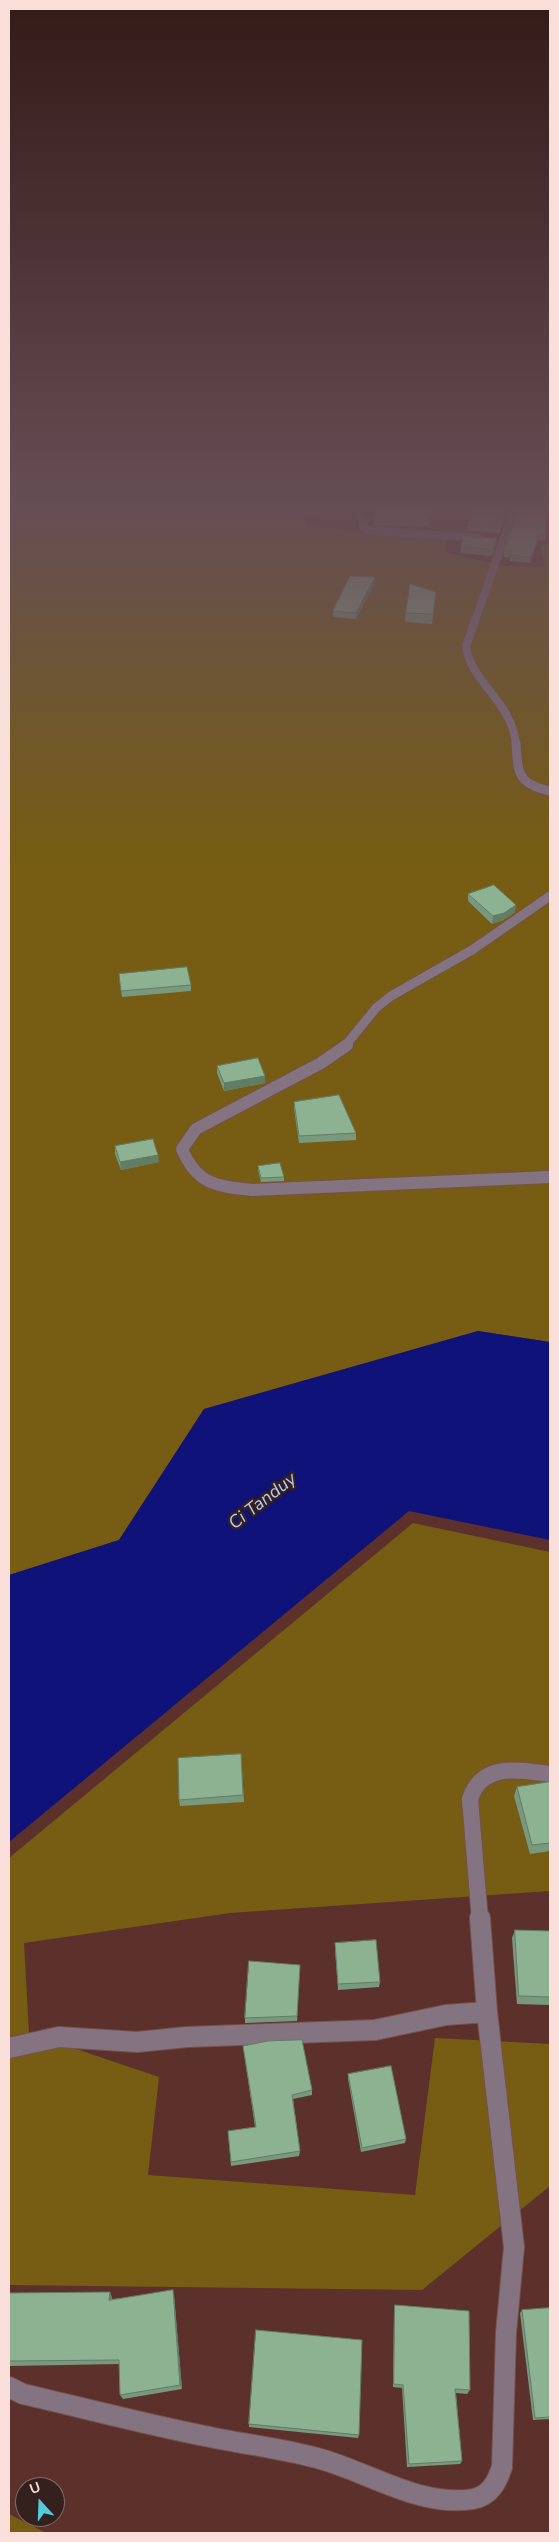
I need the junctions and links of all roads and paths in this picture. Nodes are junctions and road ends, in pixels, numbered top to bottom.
1 (473, 625) edge
2 (550, 791) edge
3 (550, 896) edge
4 (550, 1176) edge
5 (550, 1774) edge
6 (487, 2012) junction
7 (9, 2048) edge
8 (9, 2387) edge

1 - 2 street
3 - 4 street
5 - 6 street
6 - 7 street
6 - 8 street

